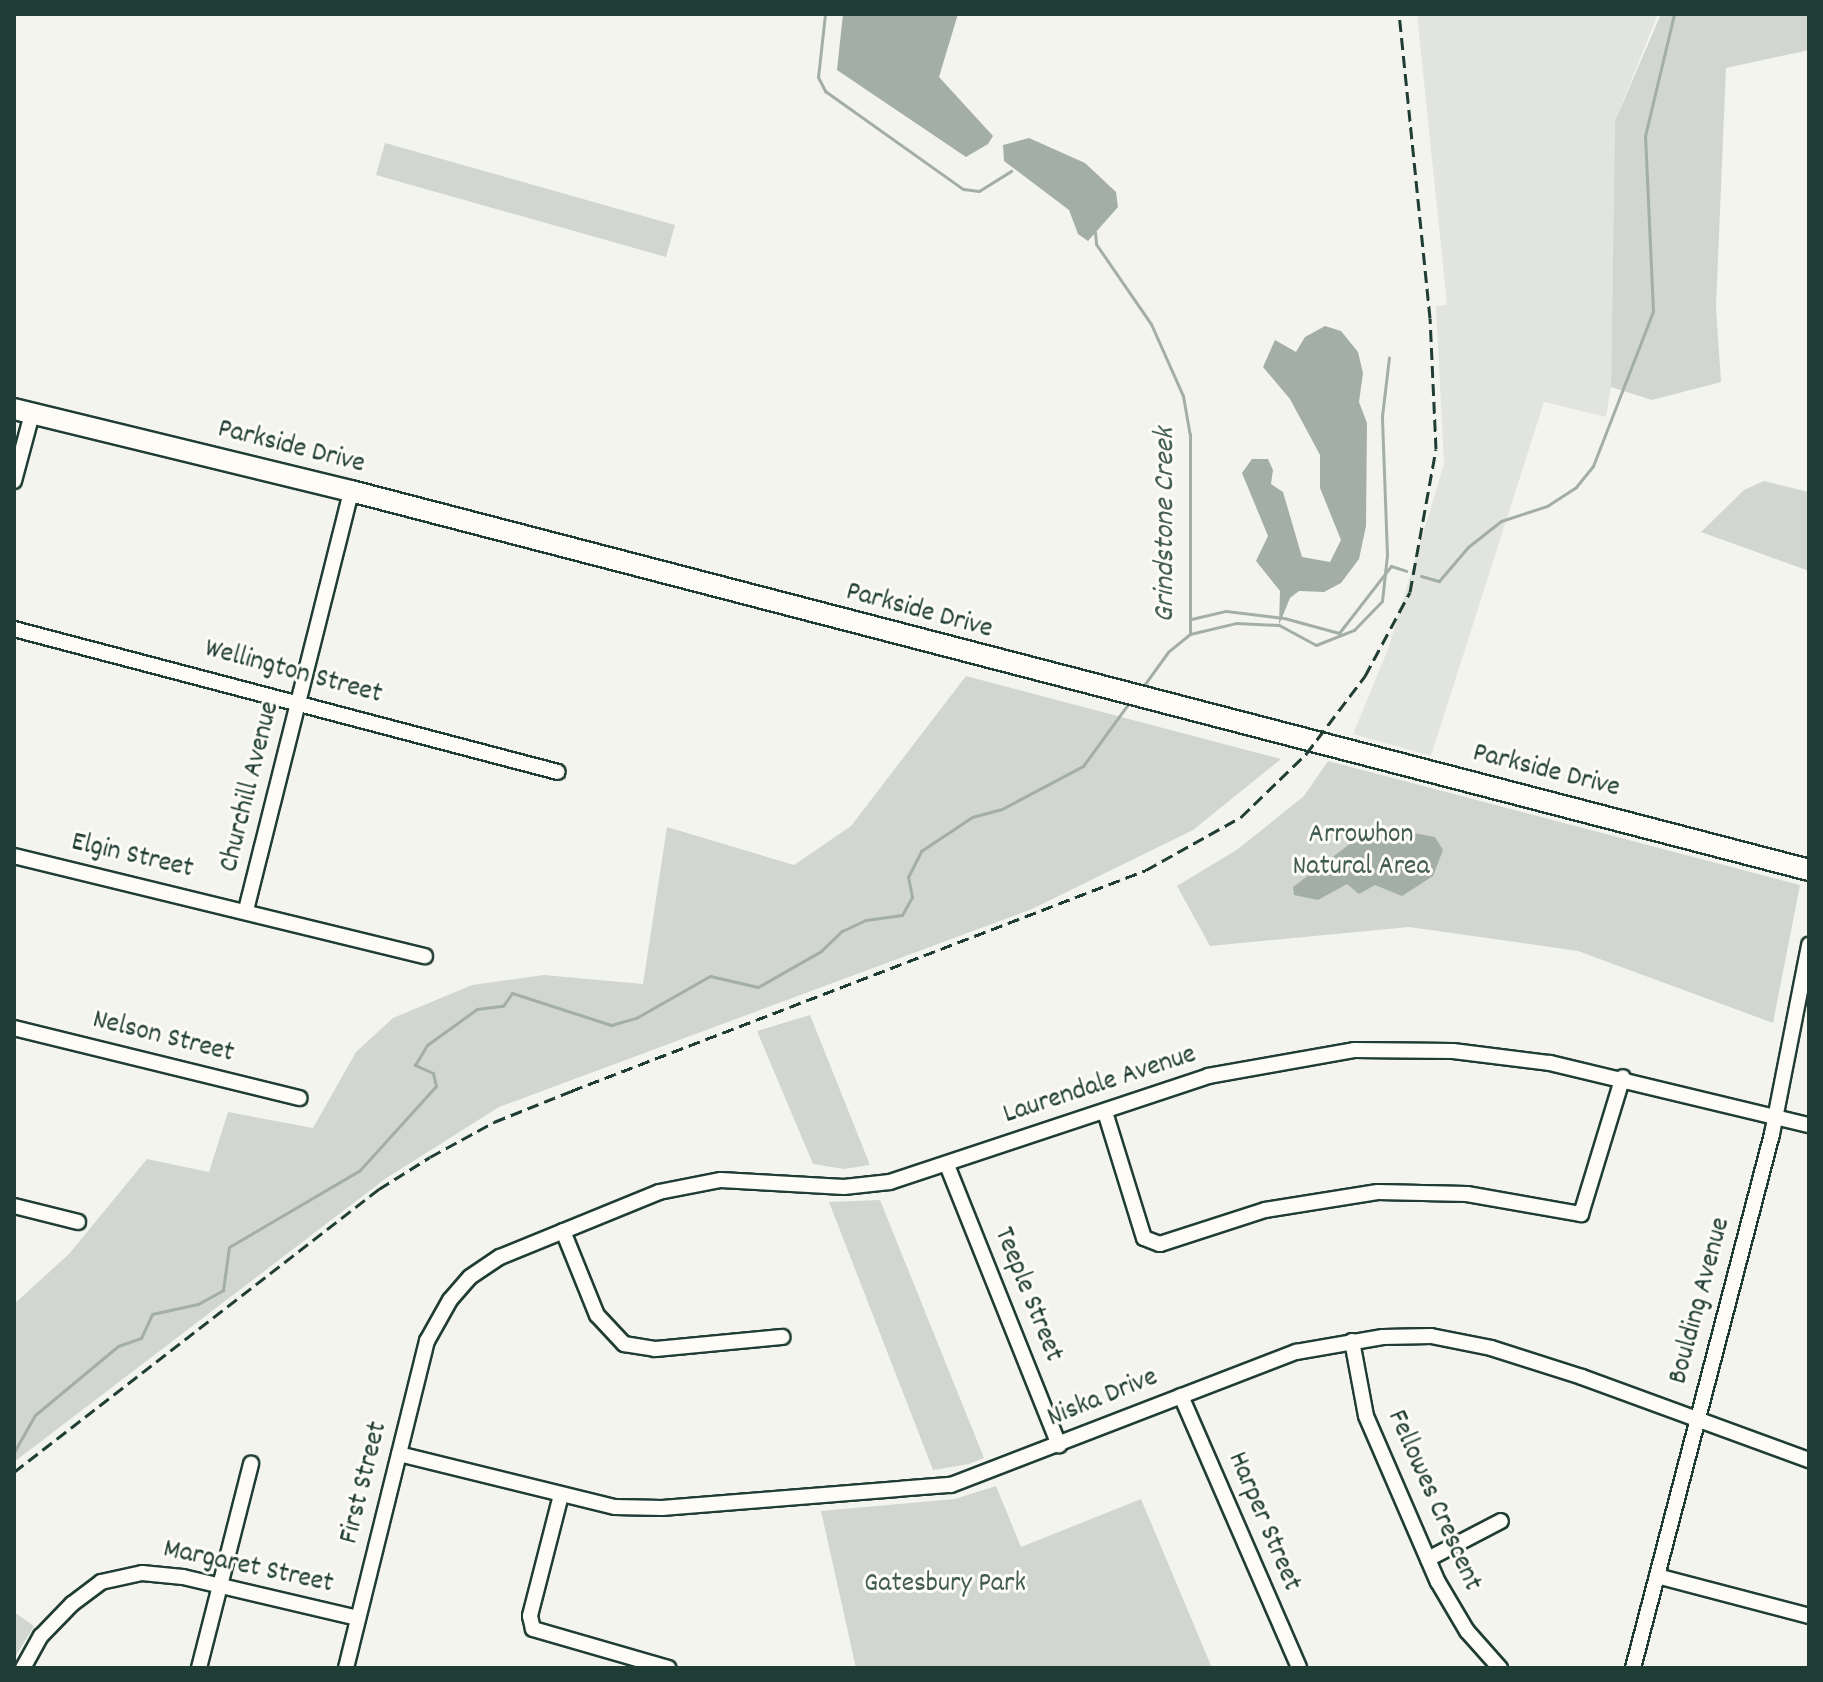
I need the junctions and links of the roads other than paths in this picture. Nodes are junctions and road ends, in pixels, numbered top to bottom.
1 (23, 411) edge
2 (14, 481) edge
3 (351, 491) junction
4 (14, 629) edge
5 (300, 700) junction
6 (558, 772) dead end
7 (14, 856) edge
8 (1809, 870) edge
9 (246, 910) junction
10 (1809, 945) edge
11 (425, 956) dead end
12 (14, 1028) edge
13 (1623, 1077) junction
14 (300, 1098) dead end
15 (1105, 1112) junction
16 (1775, 1116) junction
17 (1809, 1125) edge
18 (947, 1165) junction
19 (14, 1206) edge
20 (78, 1222) dead end
21 (563, 1231) junction
22 (441, 1313) joint
23 (782, 1337) dead end
24 (1352, 1341) junction
25 (1181, 1396) junction
26 (1697, 1420) junction
27 (1059, 1445) junction
28 (399, 1454) junction
29 (1809, 1460) edge
30 (251, 1464) dead end
31 (561, 1495) junction
32 (1501, 1521) dead end
33 (1428, 1559) junction
34 (1657, 1576) junction
35 (221, 1586) junction
36 (1809, 1616) edge
37 (358, 1618) junction
38 (23, 1668) edge
39 (199, 1668) edge
40 (346, 1668) edge
41 (668, 1668) edge
42 (1299, 1668) edge
43 (1500, 1668) edge
44 (1633, 1668) edge

1 - 2 street
1 - 3 main road, Parkside Drive
3 - 5 street, Churchill Avenue
3 - 8 main road, Parkside Drive
4 - 5 street, Wellington Street
5 - 6 street, Wellington Street
5 - 9 street, Churchill Avenue
7 - 9 street, Elgin Street
9 - 11 street, Elgin Street
10 - 16 street, Boulding Avenue
12 - 14 street, Nelson Street
13 - 15 street, Laurendale Avenue
13 - 15 street
13 - 16 street, Laurendale Avenue
15 - 18 street, Laurendale Avenue
16 - 17 street, Laurendale Avenue
16 - 26 street, Boulding Avenue
18 - 21 street, Laurendale Avenue
18 - 27 street, Teeple Street
19 - 20 street
21 - 22 street, Laurendale Avenue
21 - 23 street
22 - 28 street, First Street
24 - 25 street, Niska Drive
24 - 26 street, Niska Drive
24 - 33 street, Fellowes Crescent
25 - 27 street, Niska Drive
25 - 42 street, Harper Street
26 - 29 street, Niska Drive
26 - 34 street, Boulding Avenue
27 - 31 street, Niska Drive
28 - 31 street, Niska Drive
28 - 37 street, First Street
30 - 35 street
31 - 41 street
32 - 33 street
33 - 43 street, Fellowes Crescent
34 - 36 street
34 - 44 street, Boulding Avenue
35 - 37 street, Margaret Street
35 - 38 street, Margaret Street
35 - 39 street
37 - 40 street, First Street

